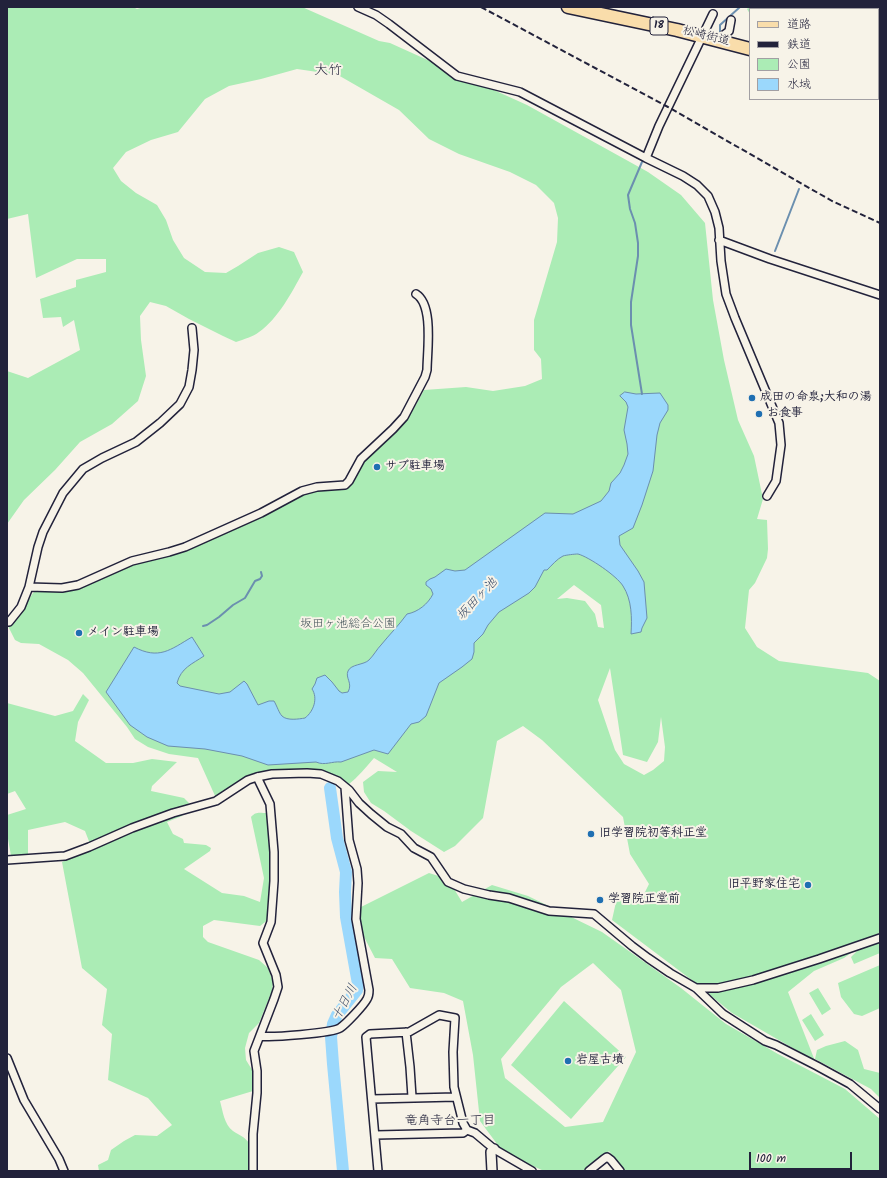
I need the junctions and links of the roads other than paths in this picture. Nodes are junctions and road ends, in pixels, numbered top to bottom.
1 (358, 7) edge
2 (568, 7) edge
3 (713, 14) dead end
4 (731, 20) dead end
5 (701, 36) junction
6 (717, 40) junction
7 (749, 49) edge
8 (646, 158) junction
9 (719, 240) junction
10 (416, 294) dead end
11 (880, 295) edge
12 (192, 328) dead end
13 (767, 496) dead end
14 (29, 587) junction
15 (7, 622) edge
16 (257, 777) junction
17 (345, 787) junction
18 (7, 860) edge
19 (880, 938) edge
20 (696, 988) junction
21 (406, 1032) junction
22 (260, 1036) junction
23 (7, 1058) edge
24 (412, 1097) junction
25 (456, 1097) junction
26 (372, 1099) junction
27 (880, 1108) edge
28 (467, 1130) junction
29 (376, 1135) junction
30 (494, 1149) junction
31 (64, 1171) edge
32 (253, 1171) edge
33 (378, 1171) edge
34 (492, 1171) edge
35 (532, 1171) edge
36 (589, 1171) edge
37 (620, 1171) edge

1 - 8 street
2 - 5 main road, 松崎街道 / 18
3 - 5 street
4 - 6 street
5 - 6 main road, 松崎街道 / 18
5 - 8 street
6 - 7 main road, 松崎街道 / 18
8 - 9 street
9 - 11 street
9 - 13 street
10 - 14 street
12 - 14 street
14 - 15 street
16 - 17 street
16 - 18 street
16 - 22 street
17 - 20 street
17 - 22 street
19 - 20 street
20 - 27 street
21 - 24 street
21 - 25 street
21 - 26 street
22 - 32 street
23 - 31 street
24 - 25 street
24 - 26 street
25 - 28 street
26 - 29 street
28 - 29 street
28 - 30 street
29 - 33 street
30 - 34 street
30 - 35 street
36 - 37 street

